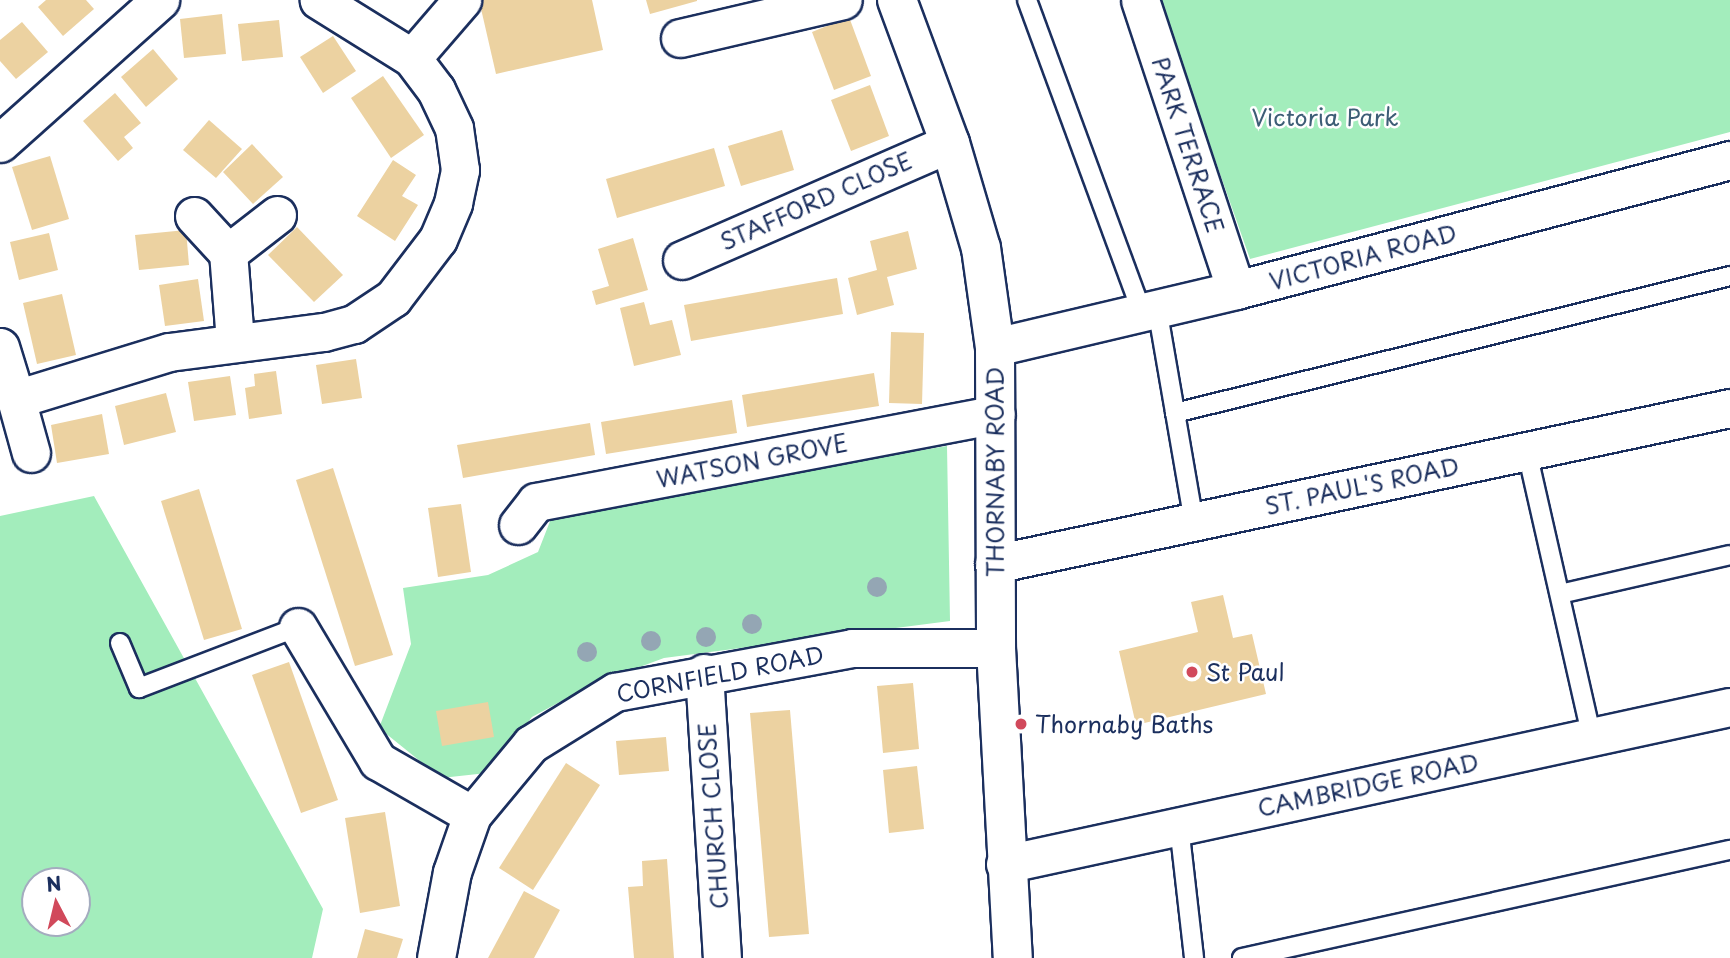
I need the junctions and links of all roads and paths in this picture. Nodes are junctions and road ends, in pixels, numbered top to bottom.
1 (160, 0) edge
2 (318, 0) edge
3 (462, 0) edge
4 (843, 0) edge
5 (897, 0) edge
6 (1027, 0) edge
7 (1140, 0) edge
8 (735, 12) edge
9 (680, 38) dead end
10 (412, 58) junction
11 (0, 143) edge
12 (950, 143) junction
13 (1730, 160) edge
14 (277, 215) dead end
15 (194, 216) dead end
16 (228, 253) junction
17 (682, 260) dead end
18 (1730, 276) edge
19 (1236, 290) junction
20 (1149, 310) junction
21 (235, 341) junction
22 (995, 346) junction
23 (0, 347) edge
24 (16, 398) junction
25 (1730, 408) edge
26 (1175, 413) junction
27 (996, 414) junction
28 (1527, 452) junction
29 (31, 453) dead end
30 (1194, 522) junction
31 (518, 525) dead end
32 (1730, 555) edge
33 (994, 564) junction
34 (1560, 594) junction
35 (298, 627) joint
36 (120, 643) dead end
37 (996, 648) junction
38 (704, 673) junction
39 (1730, 707) edge
40 (1592, 737) junction
41 (472, 816) junction
42 (1179, 826) junction
43 (1730, 850) edge
44 (1005, 864) junction
45 (436, 958) edge
46 (722, 958) edge
47 (1013, 958) edge
48 (1194, 958) edge
49 (1242, 958) edge

1 - 11 street
2 - 10 street
3 - 10 street
4 - 8 street
5 - 12 street, THORNABY ROAD
6 - 20 lane
7 - 19 street, PARK TERRACE
8 - 9 street
10 - 21 street
12 - 17 street, STAFFORD CLOSE
12 - 22 street, THORNABY ROAD
13 - 19 street, VICTORIA ROAD
14 - 16 street
15 - 16 street
16 - 21 street
18 - 26 lane
19 - 20 street, VICTORIA ROAD
20 - 22 street, VICTORIA ROAD
20 - 26 lane
21 - 24 street
22 - 27 street, THORNABY ROAD
23 - 24 street
24 - 29 street
25 - 28 street, ST. PAUL'S ROAD
26 - 30 lane
27 - 31 street, WATSON GROVE
27 - 33 street, THORNABY ROAD
28 - 30 street, ST. PAUL'S ROAD
28 - 34 lane
30 - 33 street, ST. PAUL'S ROAD
32 - 34 lane
33 - 37 street, THORNABY ROAD
34 - 40 lane
35 - 36 lane
35 - 41 street
37 - 38 street, CORNFIELD ROAD
37 - 44 street, THORNABY ROAD
38 - 41 street, CORNFIELD ROAD
38 - 46 street, CHURCH CLOSE
39 - 40 street, CAMBRIDGE ROAD
40 - 42 street, CAMBRIDGE ROAD
41 - 45 street, CORNFIELD ROAD
42 - 44 street, CAMBRIDGE ROAD
42 - 48 lane
43 - 49 lane
44 - 47 street, THORNABY ROAD

